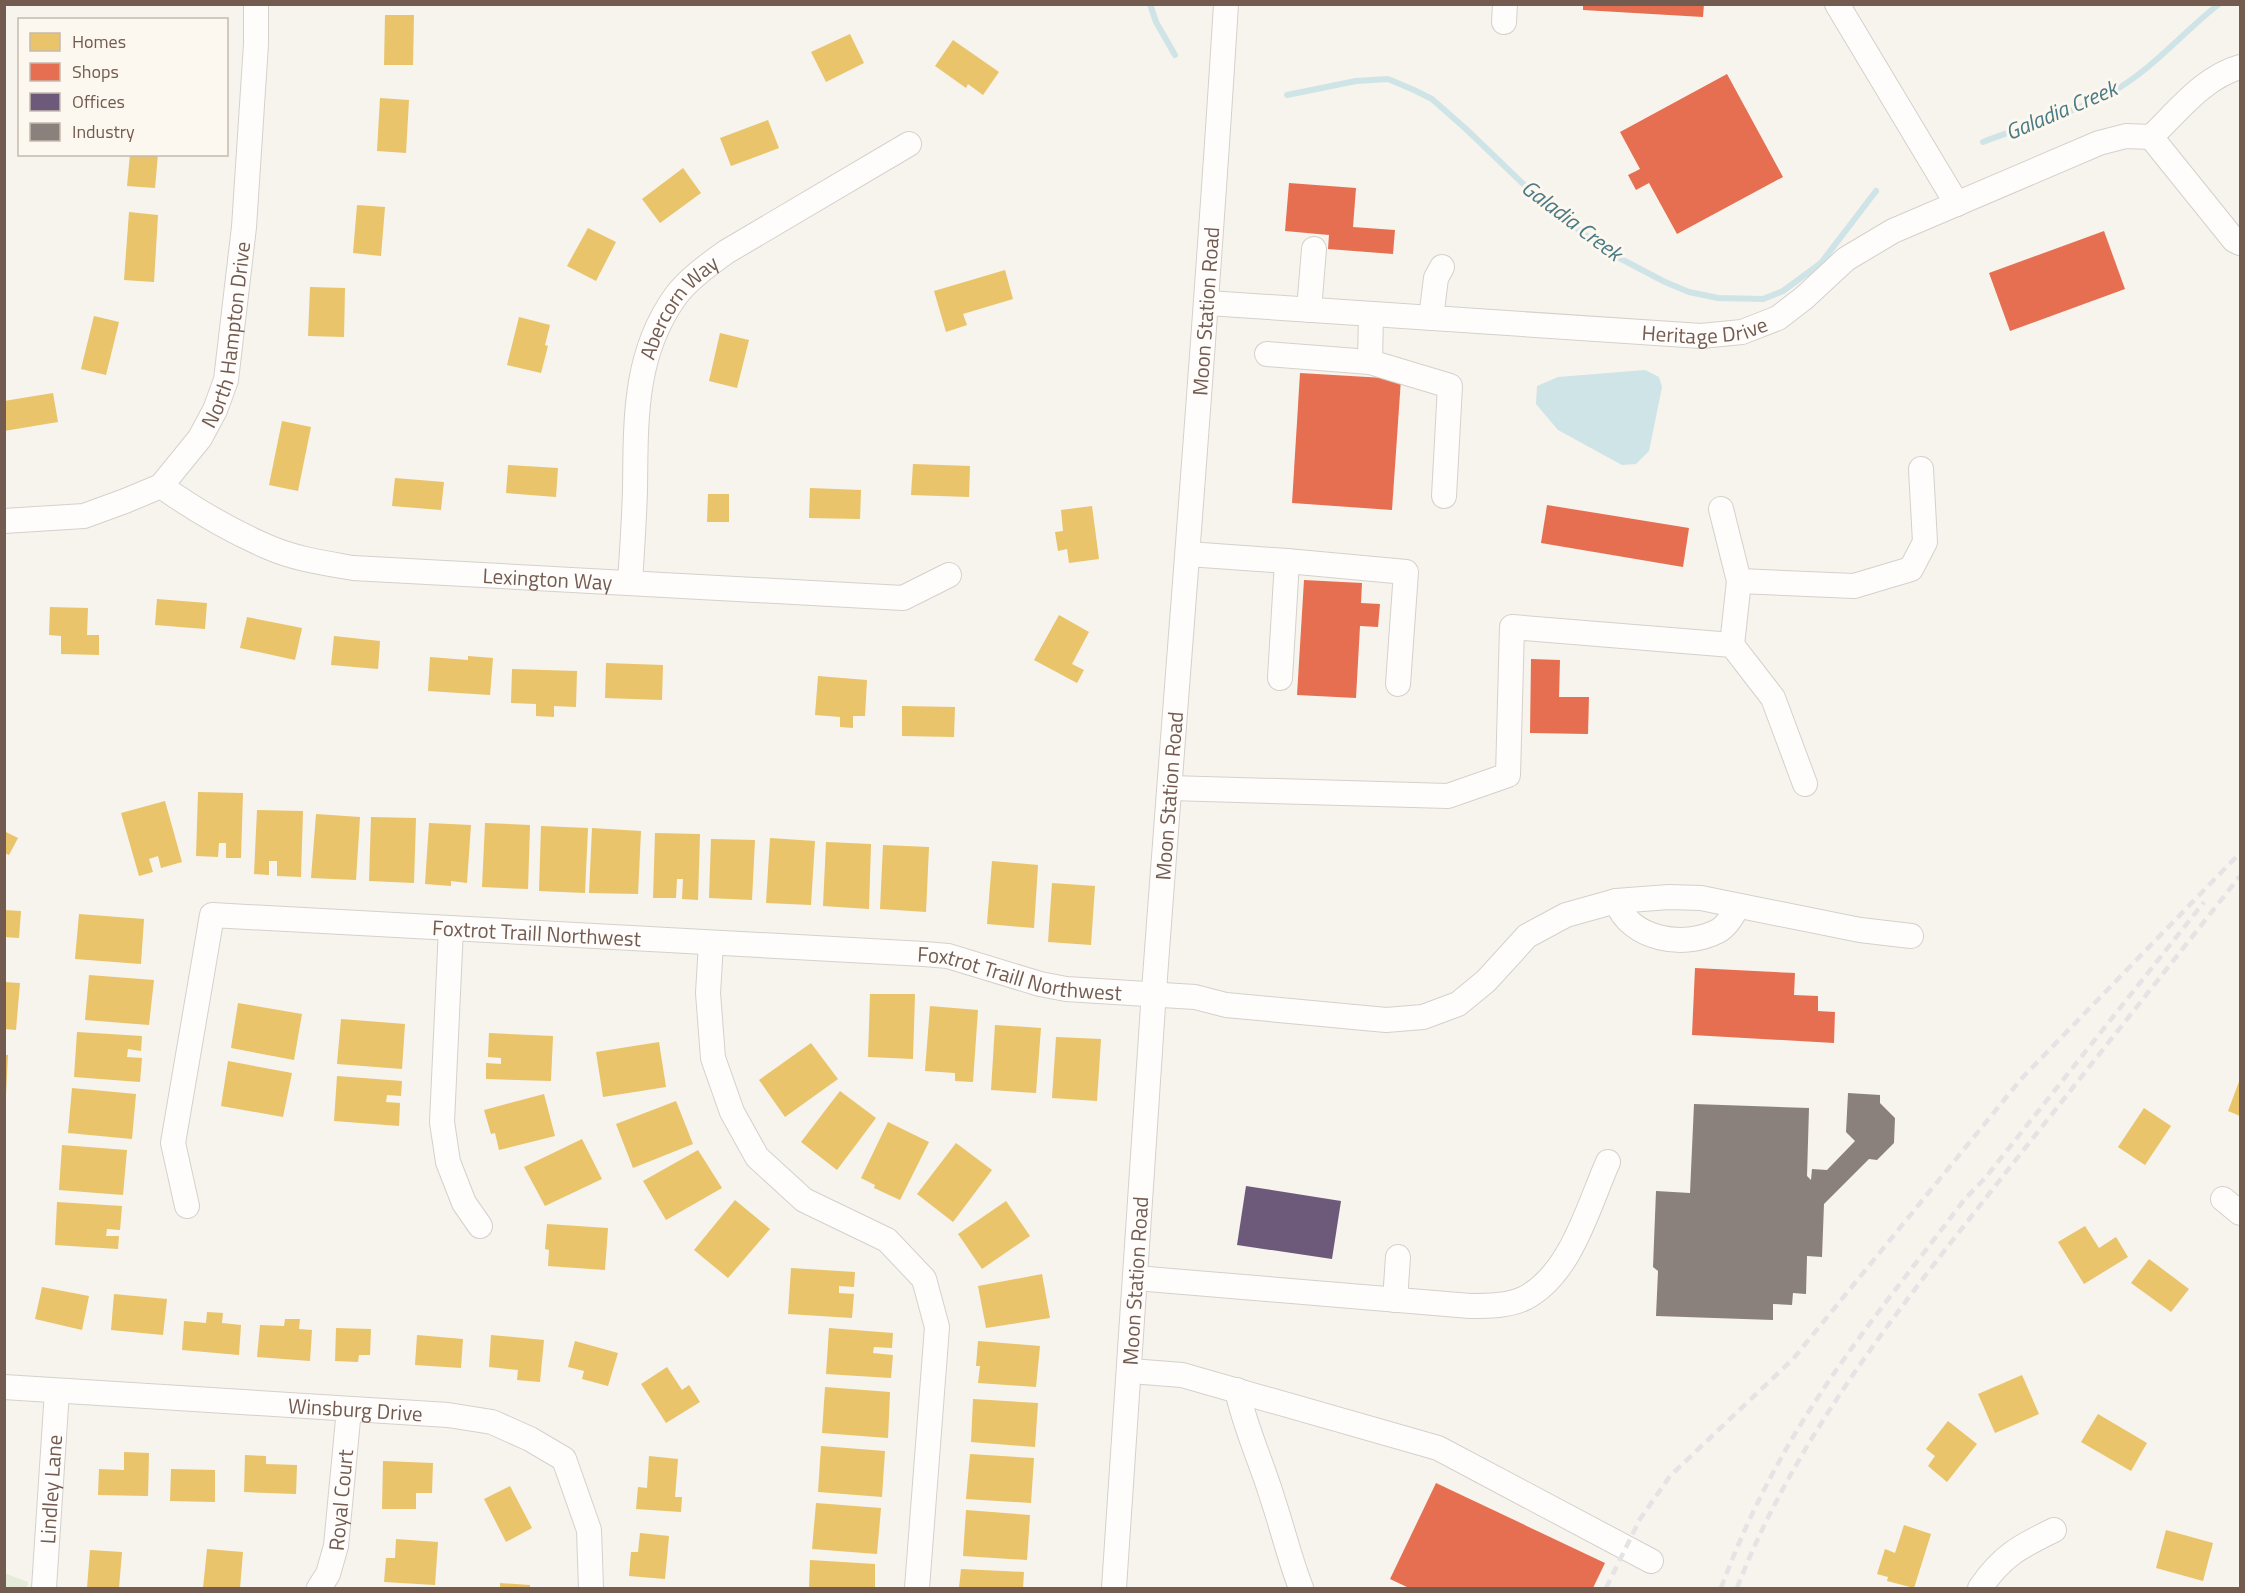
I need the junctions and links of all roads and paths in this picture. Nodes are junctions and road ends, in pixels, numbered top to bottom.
1 (256, 4) edge
2 (1226, 4) edge
3 (1837, 4) edge
4 (2241, 67) edge
5 (2151, 137) junction
6 (909, 144) dead end
7 (1957, 204) junction
8 (2241, 243) edge
9 (1314, 249) dead end
10 (1442, 267) dead end
11 (1208, 303) junction
12 (1309, 310) junction
13 (1371, 314) junction
14 (1431, 318) junction
15 (1267, 354) dead end
16 (1370, 362) junction
17 (1921, 469) dead end
18 (161, 486) junction
19 (1444, 496) dead end
20 (1721, 509) dead end
21 (4, 520) edge
22 (1188, 554) junction
23 (1287, 561) junction
24 (950, 575) dead end
25 (1739, 581) junction
26 (630, 582) junction
27 (1732, 645) junction
28 (1280, 678) dead end
29 (1398, 684) dead end
30 (1805, 784) dead end
31 (1170, 789) junction
32 (1616, 901) junction
33 (1738, 906) junction
34 (451, 928) junction
35 (1911, 936) dead end
36 (711, 943) junction
37 (1154, 995) junction
38 (1608, 1162) dead end
39 (188, 1206) dead end
40 (480, 1226) dead end
41 (1398, 1257) dead end
42 (1136, 1278) junction
43 (1395, 1300) junction
44 (1131, 1371) junction
45 (4, 1387) edge
46 (1237, 1390) junction
47 (57, 1391) junction
48 (349, 1409) junction
49 (2054, 1530) dead end
50 (1651, 1561) dead end
51 (44, 1588) edge
52 (319, 1588) edge
53 (591, 1588) edge
54 (917, 1588) edge
55 (1114, 1588) edge
56 (1301, 1588) edge
57 (1980, 1588) edge

1 - 18 street, North Hampton Drive
2 - 11 street, Moon Station Road
3 - 7 street
4 - 5 street
5 - 7 street, Heritage Drive
5 - 8 street
6 - 26 street, Abercorn Way
7 - 14 street, Heritage Drive
9 - 12 street
10 - 14 street
11 - 12 street, Heritage Drive
11 - 22 street, Moon Station Road
12 - 13 street, Heritage Drive
13 - 14 street, Heritage Drive
13 - 16 street
15 - 16 street
16 - 19 street
17 - 25 street
18 - 21 street, North Hampton Drive
18 - 26 street, Lexington Way
20 - 25 street
22 - 23 street
22 - 31 street, Moon Station Road
23 - 28 street
23 - 29 street
24 - 26 street, Lexington Way
25 - 27 street
27 - 30 street
27 - 31 street
31 - 37 street, Moon Station Road
32 - 33 street, Foxtrot Traill Northwest
32 - 33 street
32 - 37 street, Foxtrot Traill Northwest
33 - 35 street, Foxtrot Traill Northwest
34 - 36 street, Foxtrot Traill Northwest
34 - 39 street, Foxtrot Traill Northwest
34 - 40 street
36 - 37 street, Foxtrot Traill Northwest
36 - 54 street
37 - 42 street, Moon Station Road
38 - 43 street
41 - 43 street
42 - 43 street
42 - 44 street, Moon Station Road
44 - 46 street
44 - 55 street, Moon Station Road
45 - 47 street, Winsburg Drive
46 - 50 street
46 - 56 street
47 - 48 street, Winsburg Drive
47 - 51 street, Lindley Lane
48 - 52 street, Royal Court
48 - 53 street, Winsburg Drive
49 - 57 street

